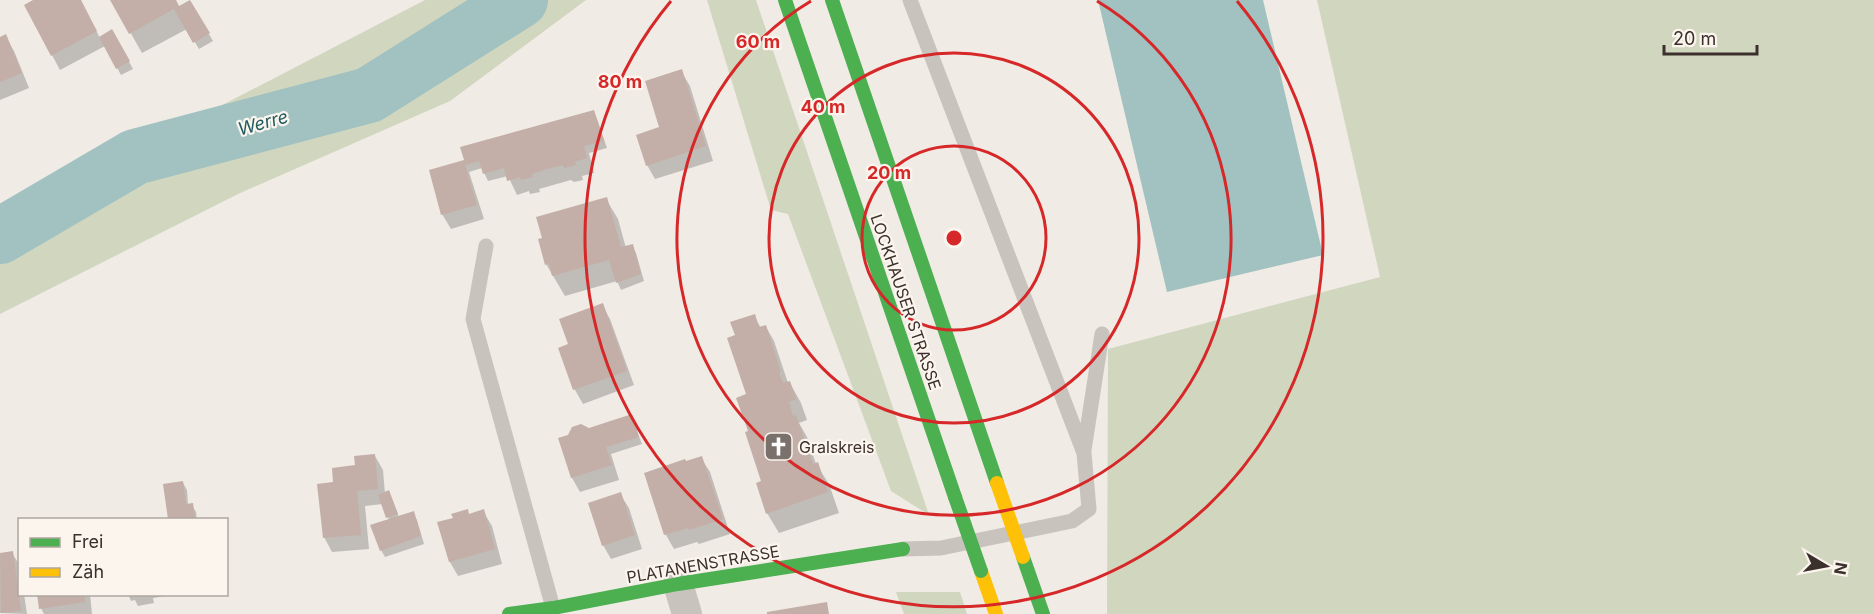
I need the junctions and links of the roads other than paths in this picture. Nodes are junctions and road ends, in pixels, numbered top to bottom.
1 (785, 0) edge
2 (832, 0) edge
3 (910, 0) edge
4 (486, 246) dead end
5 (1102, 334) dead end
6 (1084, 453) junction
7 (903, 549) joint
8 (678, 584) junction
9 (553, 608) junction
10 (509, 614) edge
11 (687, 614) edge
12 (996, 614) edge
13 (1042, 614) edge

1 - 12 main road, LOCKHAUSER STRASSE, bridge
2 - 13 main road, LOCKHAUSER STRASSE, bridge
3 - 6 lane
4 - 9 lane
5 - 6 lane
6 - 7 lane
7 - 8 main road, PLATANENSTRASSE
8 - 9 main road, PLATANENSTRASSE
8 - 11 street
9 - 10 main road, PLATANENSTRASSE

